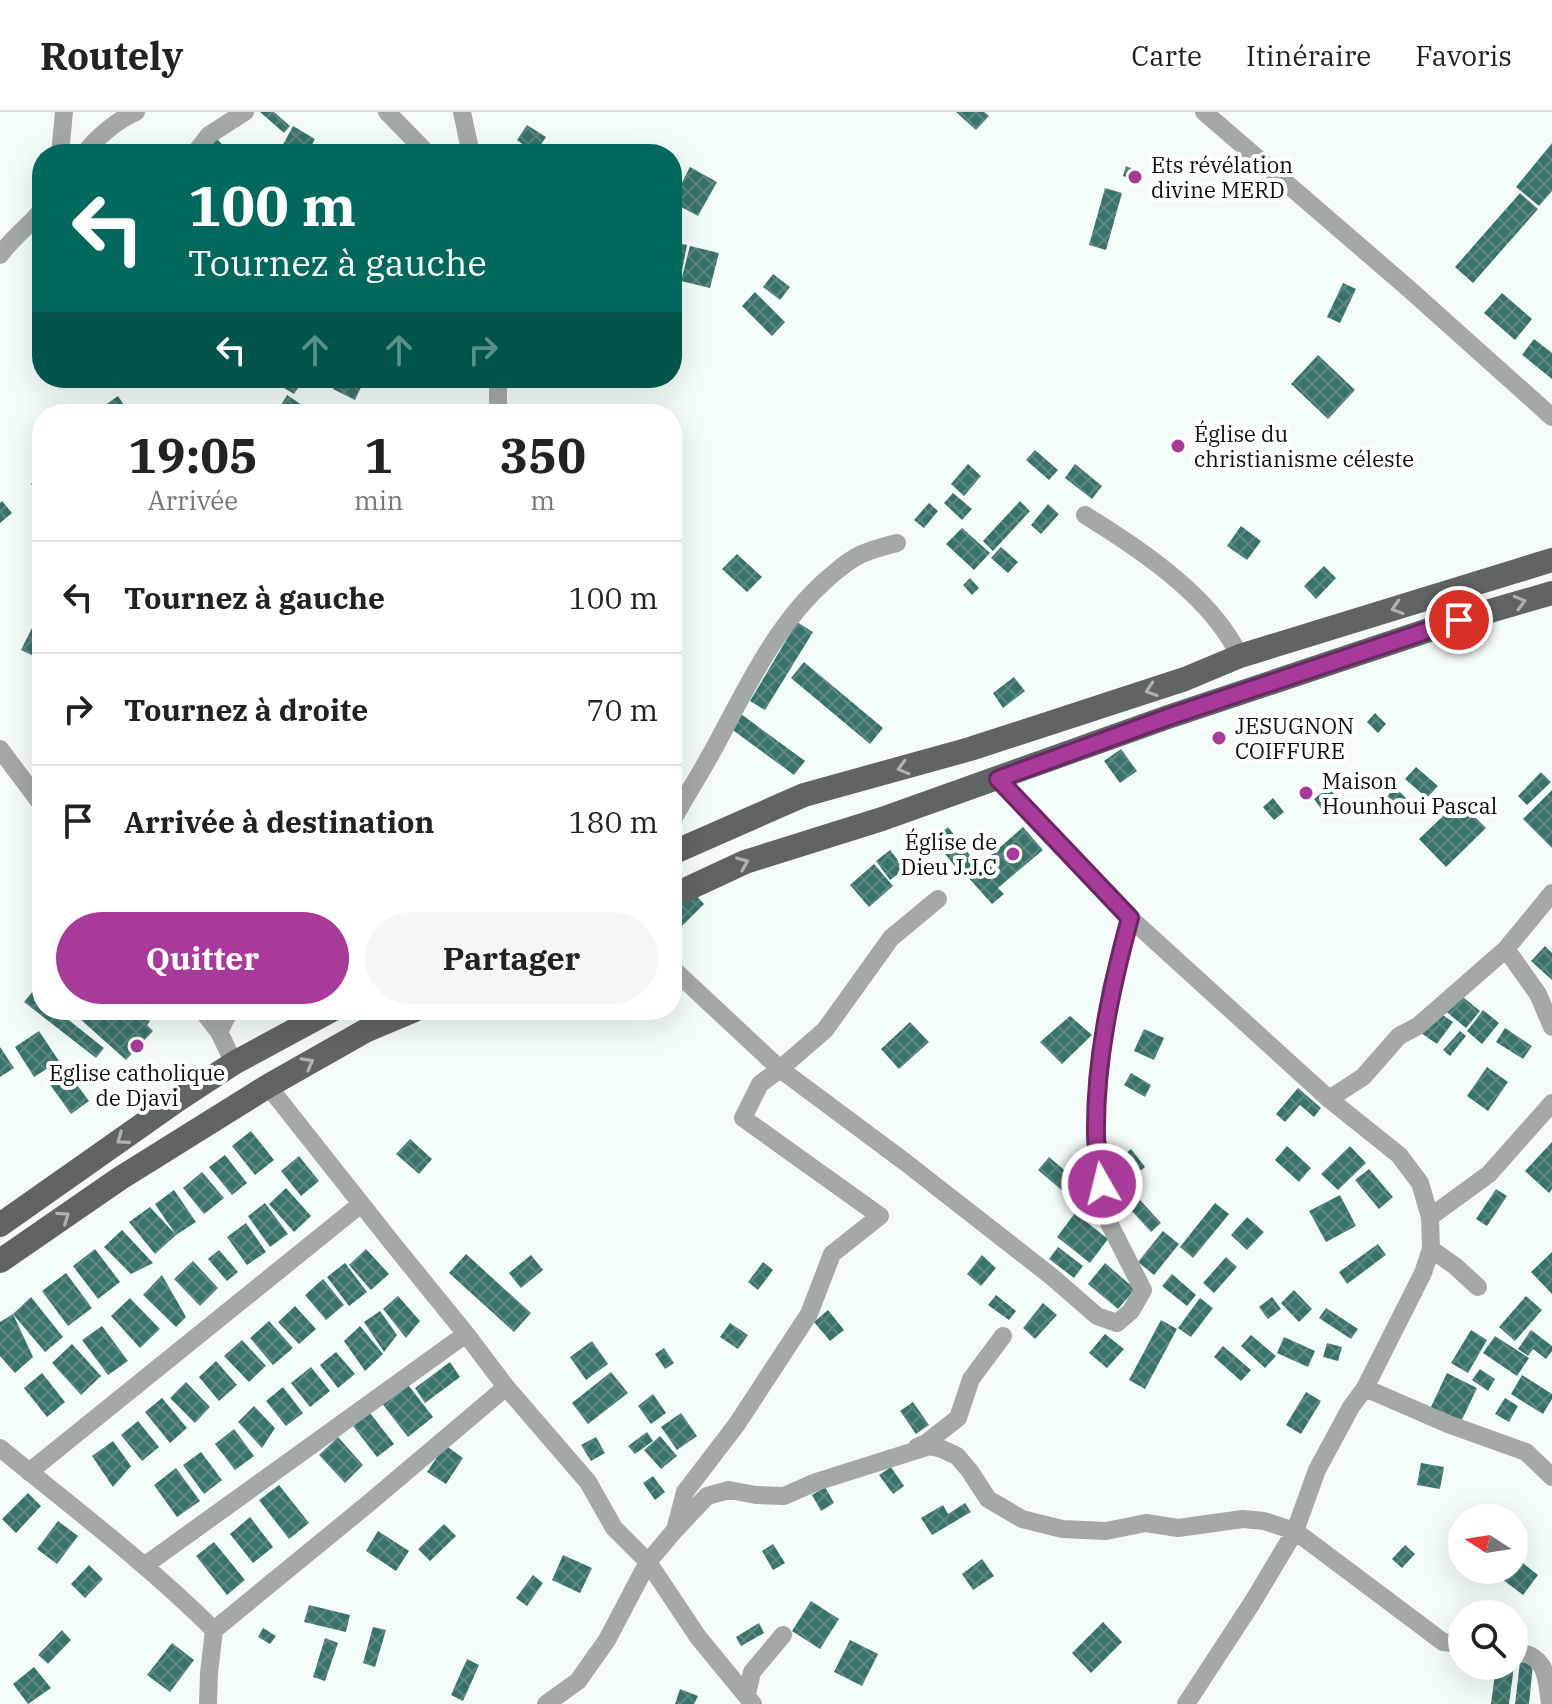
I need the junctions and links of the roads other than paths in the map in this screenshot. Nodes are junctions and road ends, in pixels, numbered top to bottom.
1 (64, 112) edge
2 (136, 112) edge
3 (245, 112) edge
4 (387, 112) edge
5 (462, 112) edge
6 (1204, 112) edge
7 (61, 144) edge
8 (94, 144) edge
9 (202, 144) edge
10 (418, 144) edge
11 (465, 144) edge
12 (32, 220) edge
13 (0, 255) edge
14 (1552, 417) edge
15 (1085, 515) dead end
16 (897, 543) dead end
17 (1552, 560) edge
18 (1552, 593) edge
19 (1240, 656) junction
20 (0, 749) edge
21 (998, 779) junction
22 (32, 792) edge
23 (682, 804) edge
24 (682, 849) edge
25 (682, 891) edge
26 (1552, 893) edge
27 (938, 899) dead end
28 (1130, 918) junction
29 (1506, 949) junction
30 (682, 977) edge
31 (210, 1020) edge
32 (225, 1020) edge
33 (314, 1020) edge
34 (391, 1020) edge
35 (1552, 1027) edge
36 (219, 1032) junction
37 (234, 1063) junction
38 (780, 1069) junction
39 (268, 1086) junction
40 (1329, 1099) junction
41 (1552, 1103) edge
42 (361, 1204) junction
43 (1430, 1217) junction
44 (0, 1225) edge
45 (1431, 1249) junction
46 (0, 1261) edge
47 (1478, 1287) dead end
48 (466, 1334) junction
49 (1003, 1336) dead end
50 (506, 1387) junction
51 (1365, 1388) junction
52 (0, 1448) edge
53 (877, 1464) junction
54 (29, 1472) junction
55 (1552, 1477) edge
56 (675, 1530) junction
57 (1295, 1531) junction
58 (648, 1562) junction
59 (144, 1566) junction
60 (214, 1630) junction
61 (783, 1635) dead end
62 (1448, 1643) edge
63 (1528, 1653) edge
64 (750, 1699) edge
65 (208, 1704) edge
66 (546, 1704) edge
67 (1186, 1704) edge
68 (1550, 1704) edge

1 - 7 street
2 - 8 street
3 - 9 street
4 - 10 street
5 - 11 street
6 - 14 street
12 - 13 street
15 - 19 street
16 - 23 street
17 -> 19 main road
21 -> 18 main road
19 -> 24 main road
20 - 22 street
25 -> 21 main road
21 - 28 street
26 - 29 street
27 - 38 street
28 - 38 street
28 - 40 street
29 - 35 street
29 - 40 street
30 - 38 street
31 - 36 street
32 - 36 street
33 - 37 main road
39 -> 34 main road
36 - 37 street
37 -> 44 main road
38 - 56 street
39 - 42 street
46 -> 39 main road
40 - 43 street
41 - 43 street
42 - 48 street
42 - 54 street
43 - 45 street
45 - 47 street
45 - 51 street
48 - 50 street
48 - 59 street
49 - 53 street
50 - 58 street
50 - 60 street
51 - 55 street
51 - 57 street
52 - 54 street
53 - 56 street
53 - 57 street
54 - 59 street
56 - 58 street
57 - 62 street
57 - 67 street
58 - 64 street
58 - 66 street
59 - 60 street
60 - 65 street
61 - 64 street
63 - 68 street

